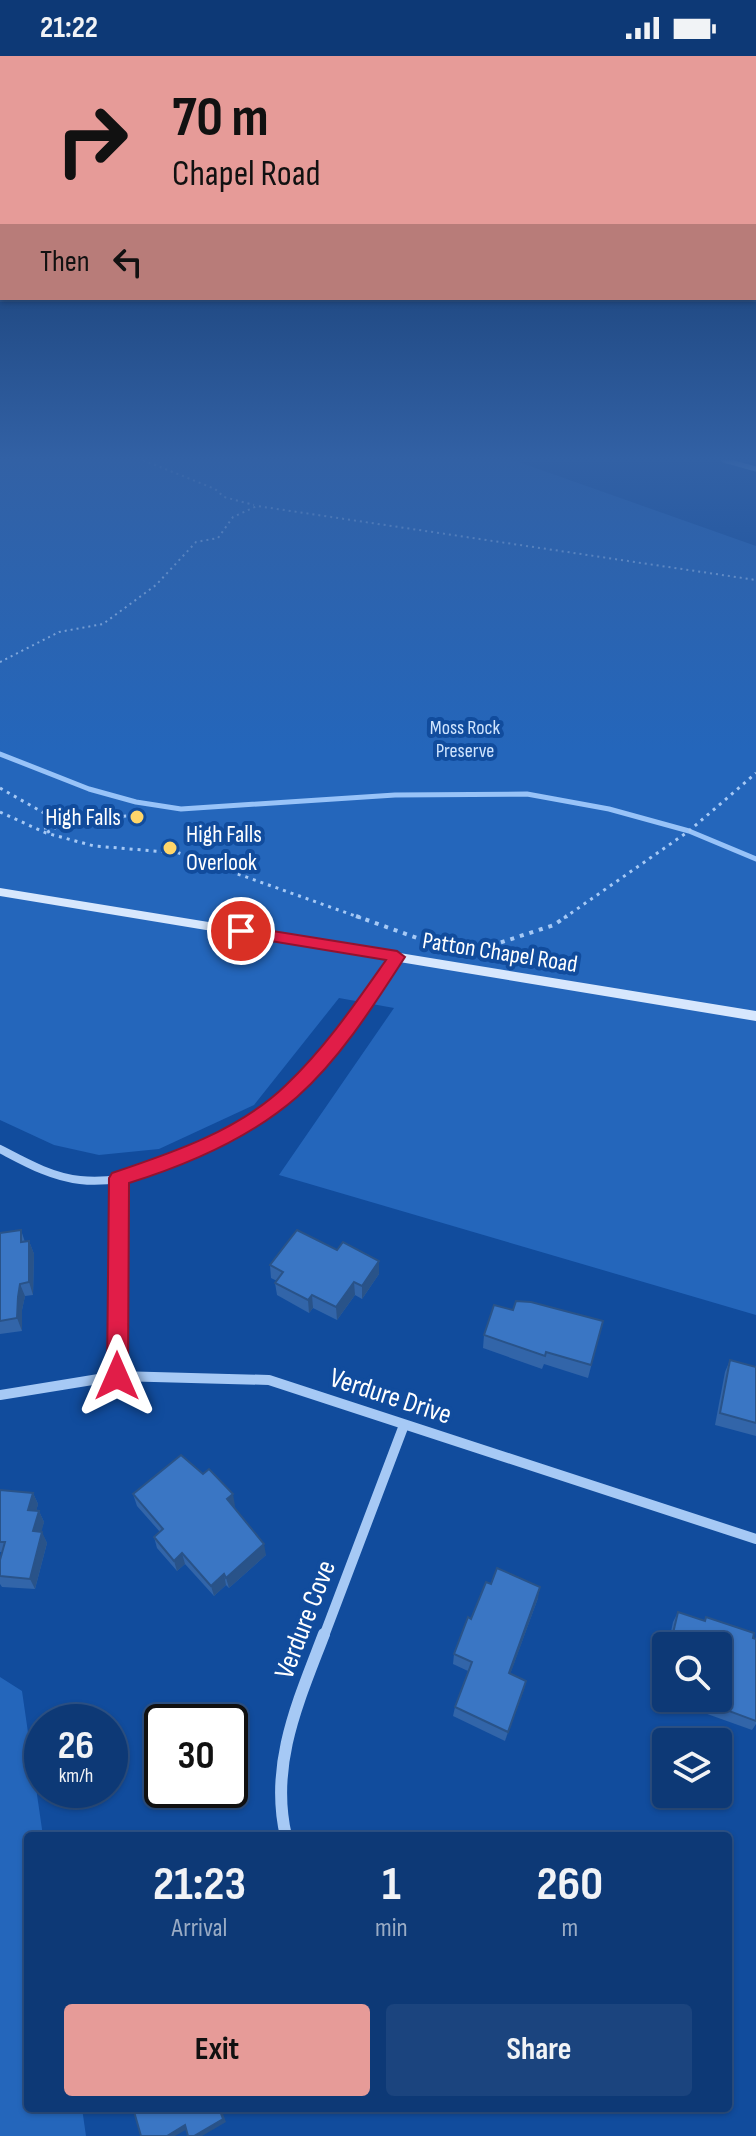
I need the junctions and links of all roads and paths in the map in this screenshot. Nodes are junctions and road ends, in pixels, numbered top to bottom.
1 (182, 557) edge
2 (601, 557) edge
3 (756, 580) edge
4 (0, 662) edge
5 (756, 773) edge
6 (0, 788) edge
7 (0, 812) edge
8 (131, 816) dead end
9 (46, 833) junction
10 (0, 892) edge
11 (397, 957) junction
12 (756, 1016) edge
13 (0, 1149) edge
14 (119, 1178) junction
15 (117, 1376) junction
16 (0, 1395) edge
17 (404, 1425) junction
18 (756, 1539) edge
19 (285, 1832) edge

1 - 4 path
2 - 3 path
5 - 9 path
6 - 9 path
7 - 9 path
8 - 9 path
10 - 11 street, Patton Chapel Road
11 - 12 street, Patton Chapel Road
11 - 14 street
13 - 14 street
14 - 15 street
15 - 16 street, Verdure Drive
15 - 17 street, Verdure Drive
17 - 18 street, Verdure Drive
17 - 19 street, Verdure Cove

